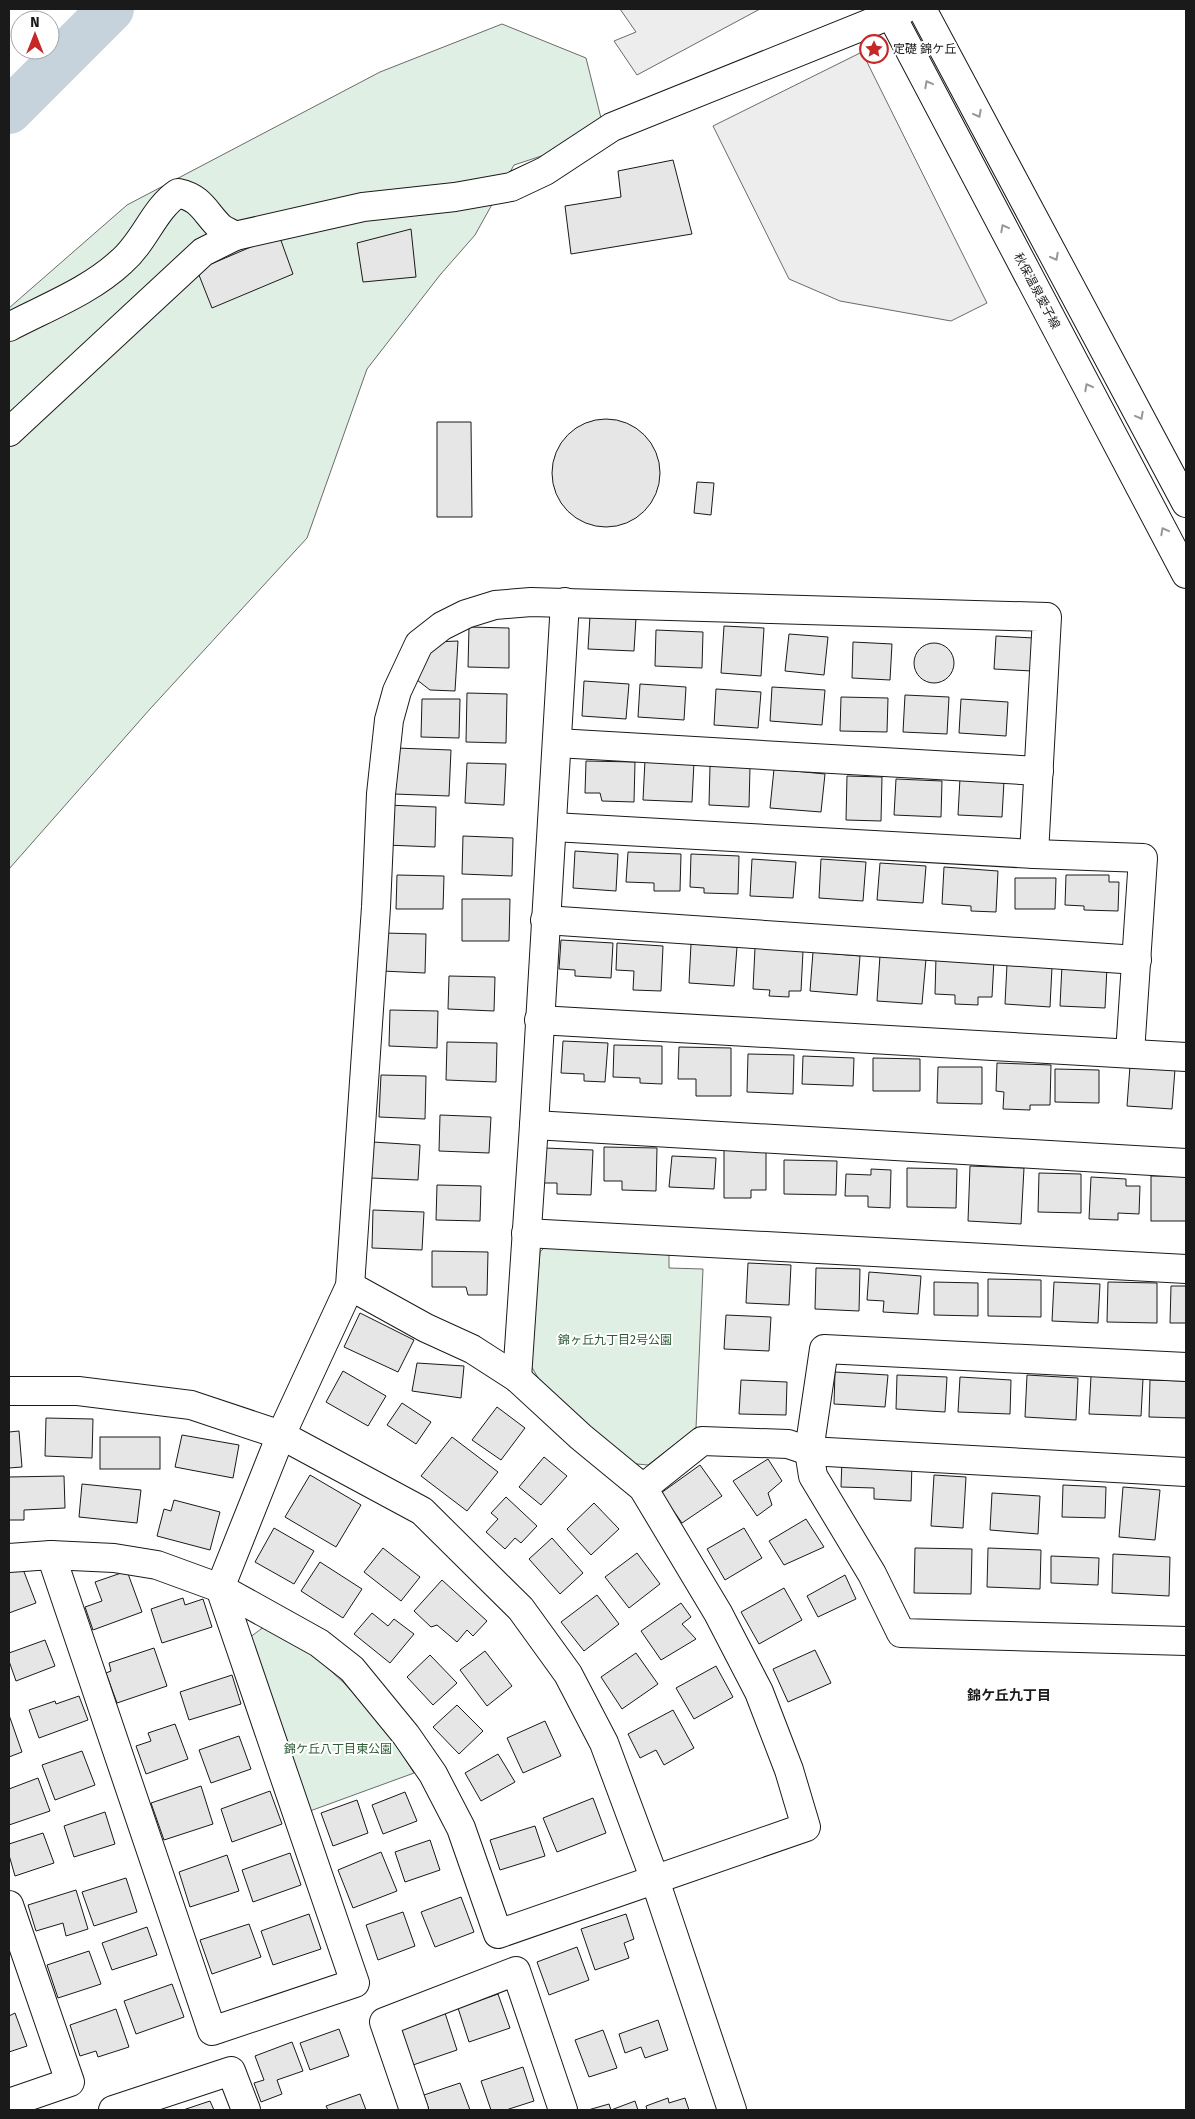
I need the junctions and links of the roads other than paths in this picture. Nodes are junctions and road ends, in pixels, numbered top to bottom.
1 (922, 9) edge
2 (895, 11) edge
3 (235, 236) junction
4 (9, 327) edge
5 (9, 432) edge
6 (1186, 503) edge
7 (1186, 574) edge
8 (565, 602) junction
9 (557, 743) junction
10 (1039, 771) junction
11 (553, 827) junction
12 (1034, 854) junction
13 (545, 920) junction
14 (1137, 960) junction
15 (539, 1020) junction
16 (1130, 1053) junction
17 (1186, 1057) edge
18 (534, 1124) junction
19 (1186, 1163) edge
20 (526, 1233) junction
21 (1186, 1269) edge
22 (350, 1286) junction
23 (1186, 1367) edge
24 (517, 1378) junction
25 (9, 1391) edge
26 (281, 1435) junction
27 (809, 1451) junction
28 (1186, 1472) edge
29 (643, 1488) junction
30 (51, 1555) junction
31 (9, 1558) edge
32 (220, 1588) junction
33 (1186, 1641) edge
34 (655, 1880) junction
35 (9, 1905) edge
36 (9, 2103) edge
37 (113, 2110) edge
38 (246, 2110) edge
39 (414, 2110) edge
40 (563, 2110) edge
41 (732, 2110) edge

1 -> 6 street
2 - 3 street
7 -> 2 street, 秋保温泉愛子線
3 - 4 street
3 - 5 street
8 - 9 street
8 - 10 street
8 - 22 street
9 - 10 street
9 - 11 street
10 - 12 street
11 - 12 street
11 - 13 street
12 - 14 street
13 - 14 street
13 - 15 street
14 - 16 street
15 - 16 street
15 - 18 street
16 - 17 street
18 - 19 street
18 - 20 street
20 - 21 street
20 - 24 street
22 - 24 street
22 - 26 street
23 - 27 street
24 - 29 street
25 - 26 street
26 - 32 street
26 - 34 street
27 - 28 street
27 - 29 street
27 - 33 street
29 - 34 street
30 - 31 street
30 - 32 street
30 - 32 street
32 - 34 street
34 - 41 street
35 - 36 street
37 - 38 street
39 - 40 street

